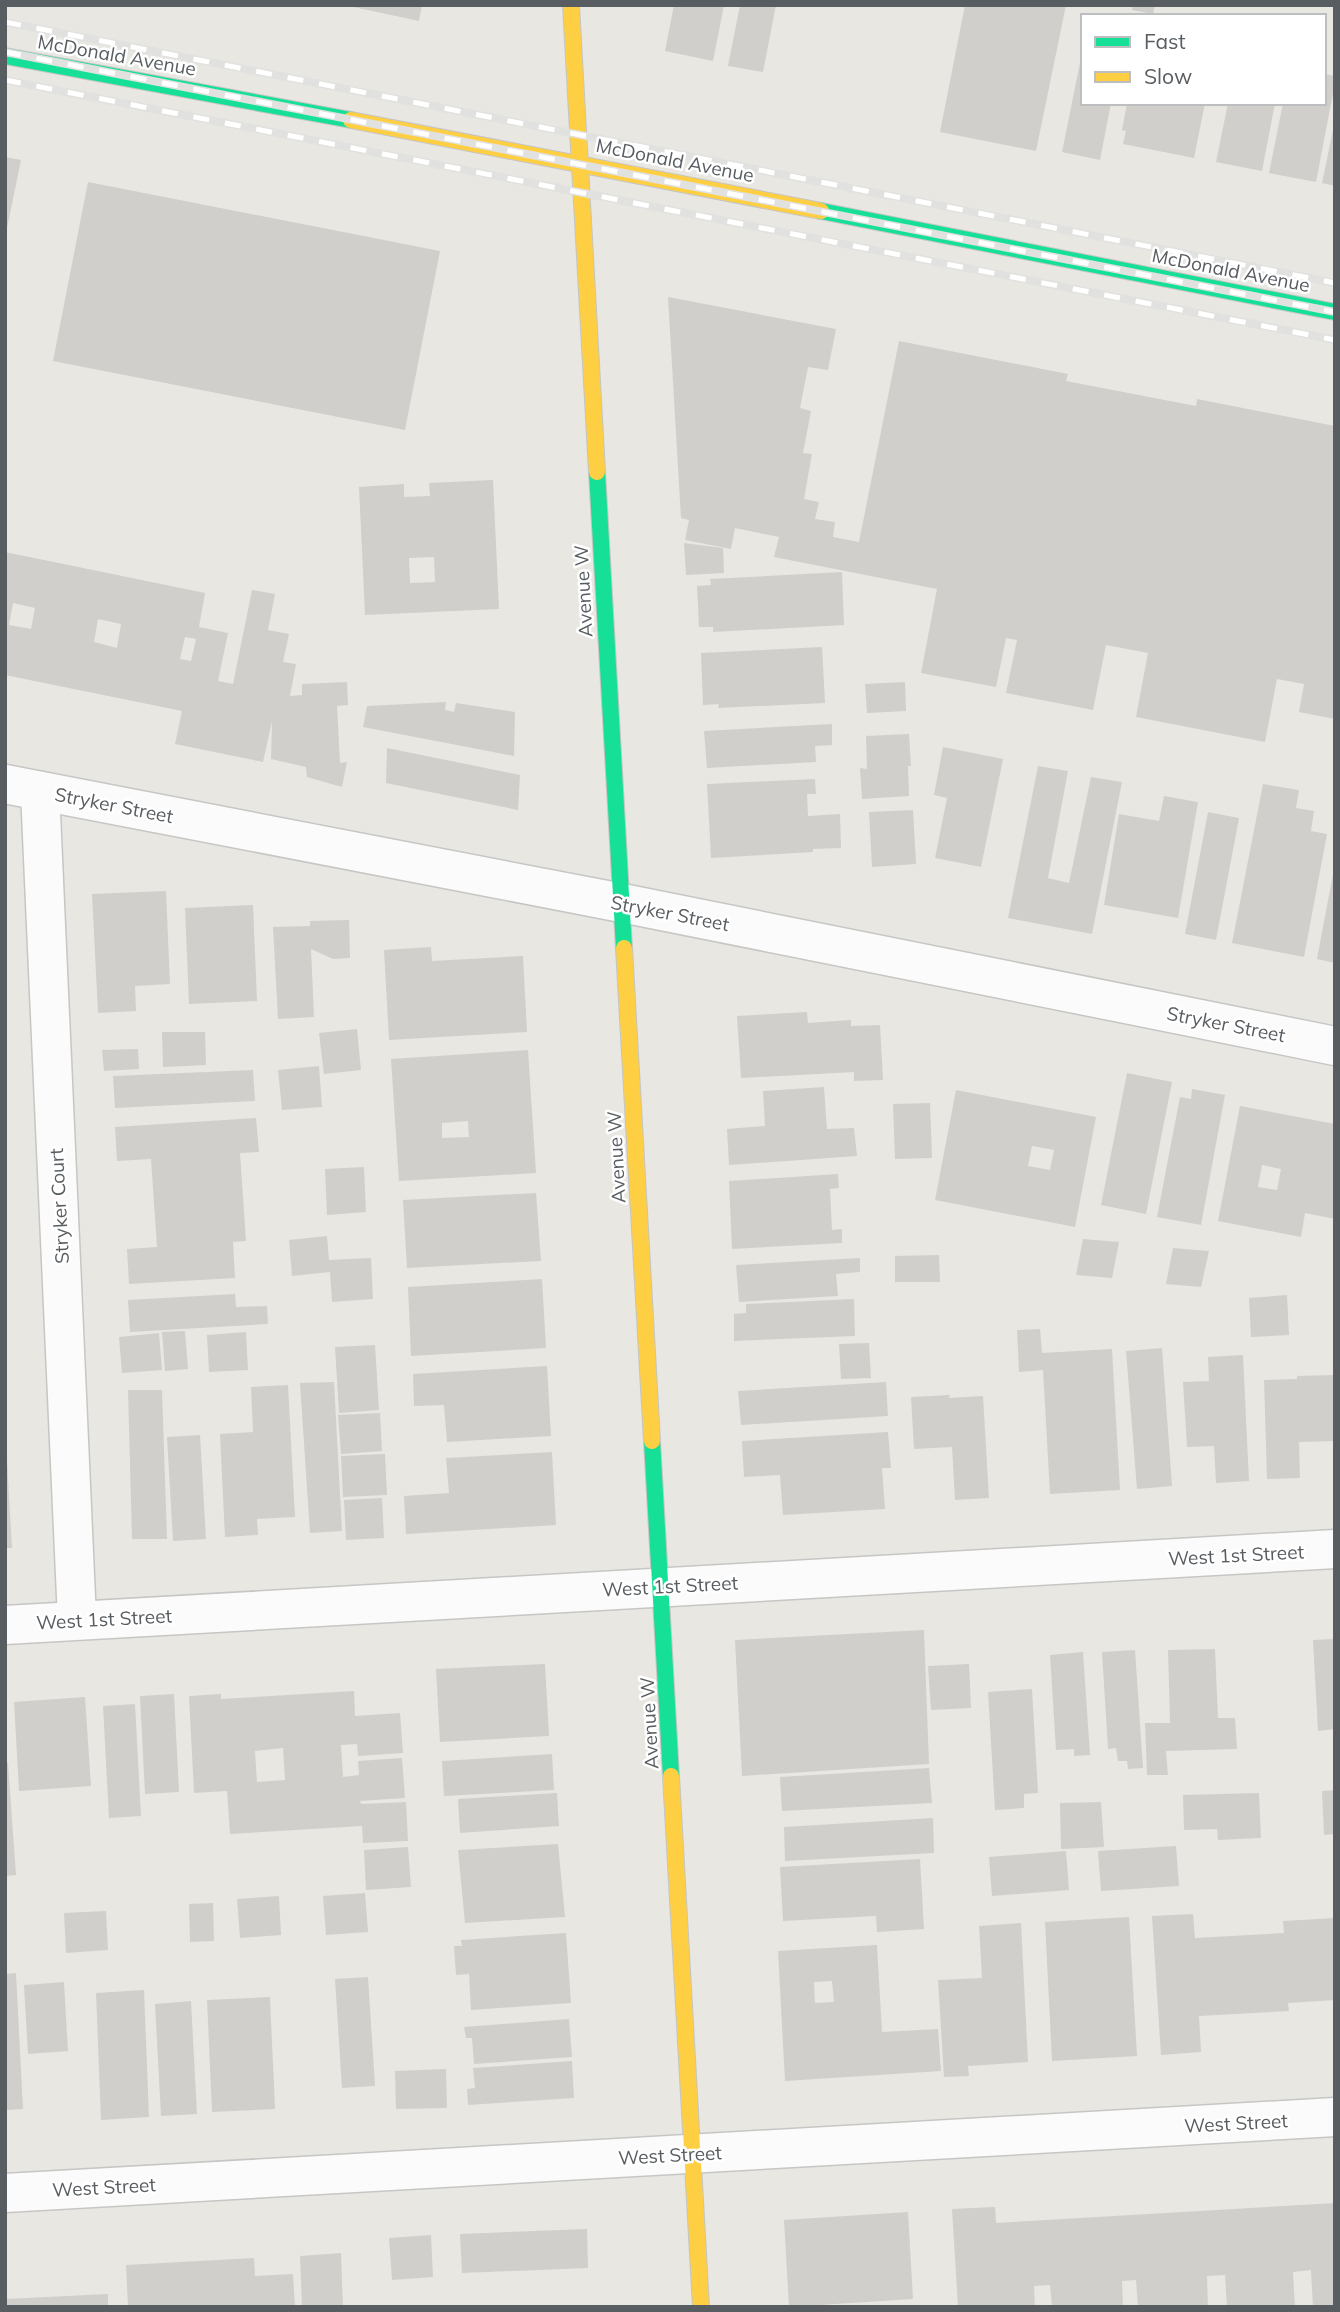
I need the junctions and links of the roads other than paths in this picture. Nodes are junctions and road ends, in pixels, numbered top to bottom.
1 (571, 5) edge
2 (5, 56) edge
3 (580, 163) junction
4 (1335, 312) edge
5 (23, 788) edge
6 (622, 903) junction
7 (1335, 1046) edge
8 (1335, 1549) edge
9 (662, 1586) junction
10 (77, 1620) junction
11 (5, 1625) edge
12 (1335, 2117) edge
13 (693, 2154) junction
14 (5, 2193) edge
15 (701, 2307) edge

1 - 3 street, Avenue W
2 - 3 street, McDonald Avenue
3 - 4 street, McDonald Avenue
3 - 6 street, Avenue W
5 - 6 street, Stryker Street
5 - 10 street, Stryker Court
6 - 7 street, Stryker Street
6 - 9 street, Avenue W
8 - 9 street, West 1st Street
9 - 10 street, West 1st Street
9 - 13 street, Avenue W
10 - 11 street, West 1st Street
12 - 13 street, West Street
13 - 14 street, West Street
13 - 15 street, Avenue W

